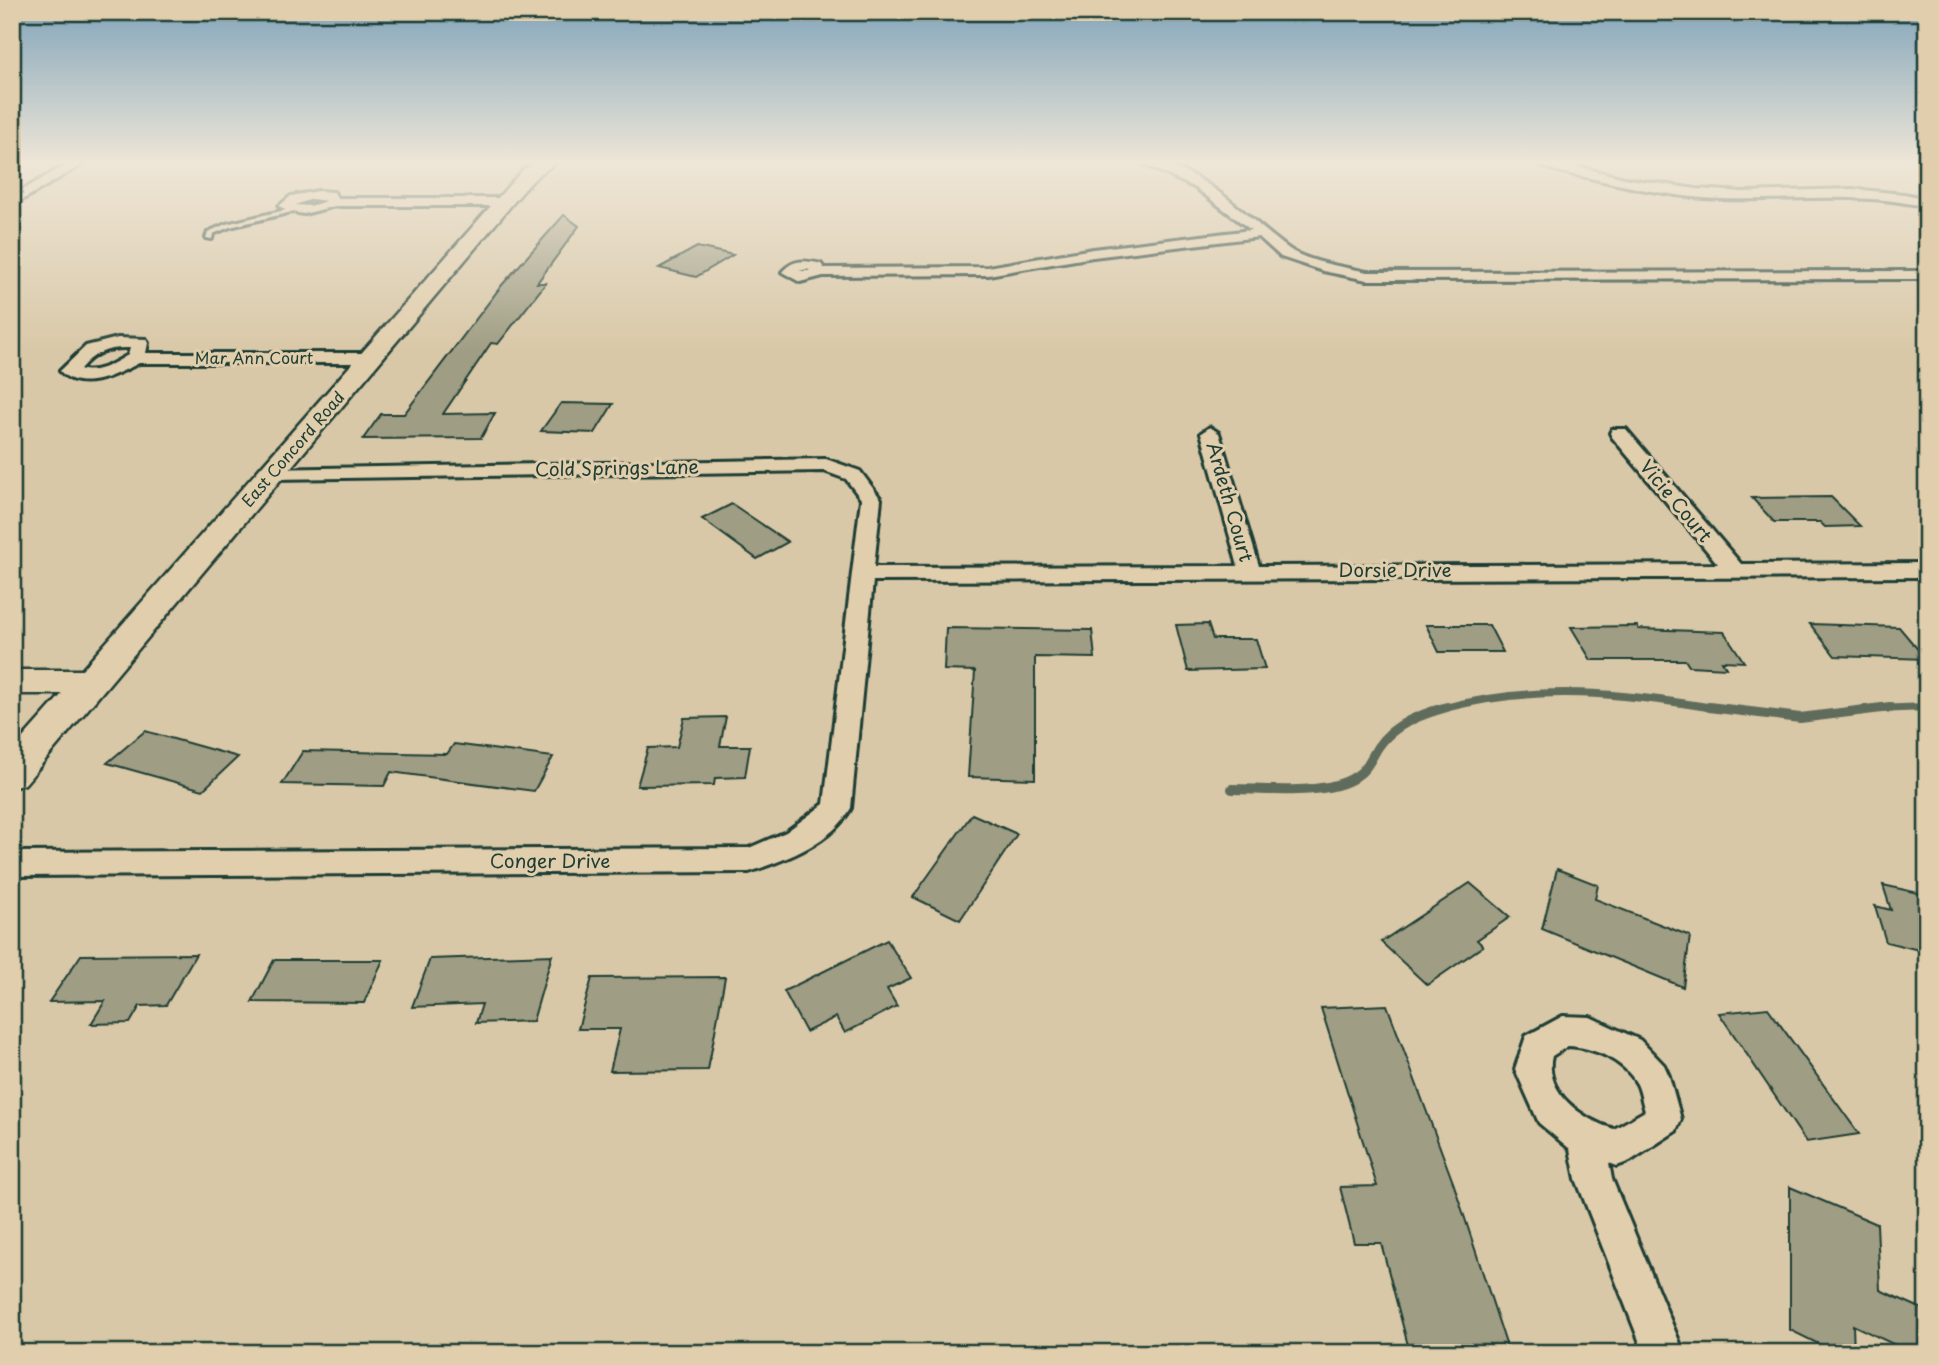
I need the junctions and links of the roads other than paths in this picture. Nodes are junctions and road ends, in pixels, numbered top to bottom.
1 (229, 225) edge
2 (485, 225) edge
3 (1251, 225) edge
4 (1260, 233) junction
5 (210, 238) dead end
6 (819, 272) dead end
7 (1927, 275) edge
8 (136, 358) dead end
9 (372, 358) junction
10 (1210, 433) dead end
11 (1619, 433) dead end
12 (273, 473) junction
13 (1734, 569) junction
14 (1927, 570) edge
15 (1250, 571) junction
16 (863, 574) junction
17 (12, 682) edge
18 (90, 682) junction
19 (12, 774) edge
20 (12, 864) edge
21 (1586, 1139) dead end
22 (1664, 1353) edge

1 - 5 lane
2 - 9 street, East Concord Road
3 - 4 street
4 - 6 street
4 - 7 street
8 - 9 street, Mar Ann Court
9 - 12 street, East Concord Road
10 - 15 street, Ardeth Court
11 - 13 street, Vicie Court
12 - 16 street, Cold Springs Lane
12 - 18 street, East Concord Road
13 - 14 street, Dorsie Drive
13 - 15 street, Dorsie Drive
15 - 16 street, Dorsie Drive
16 - 20 street, Conger Drive
17 - 18 street
18 - 19 street, East Concord Road
21 - 22 street

